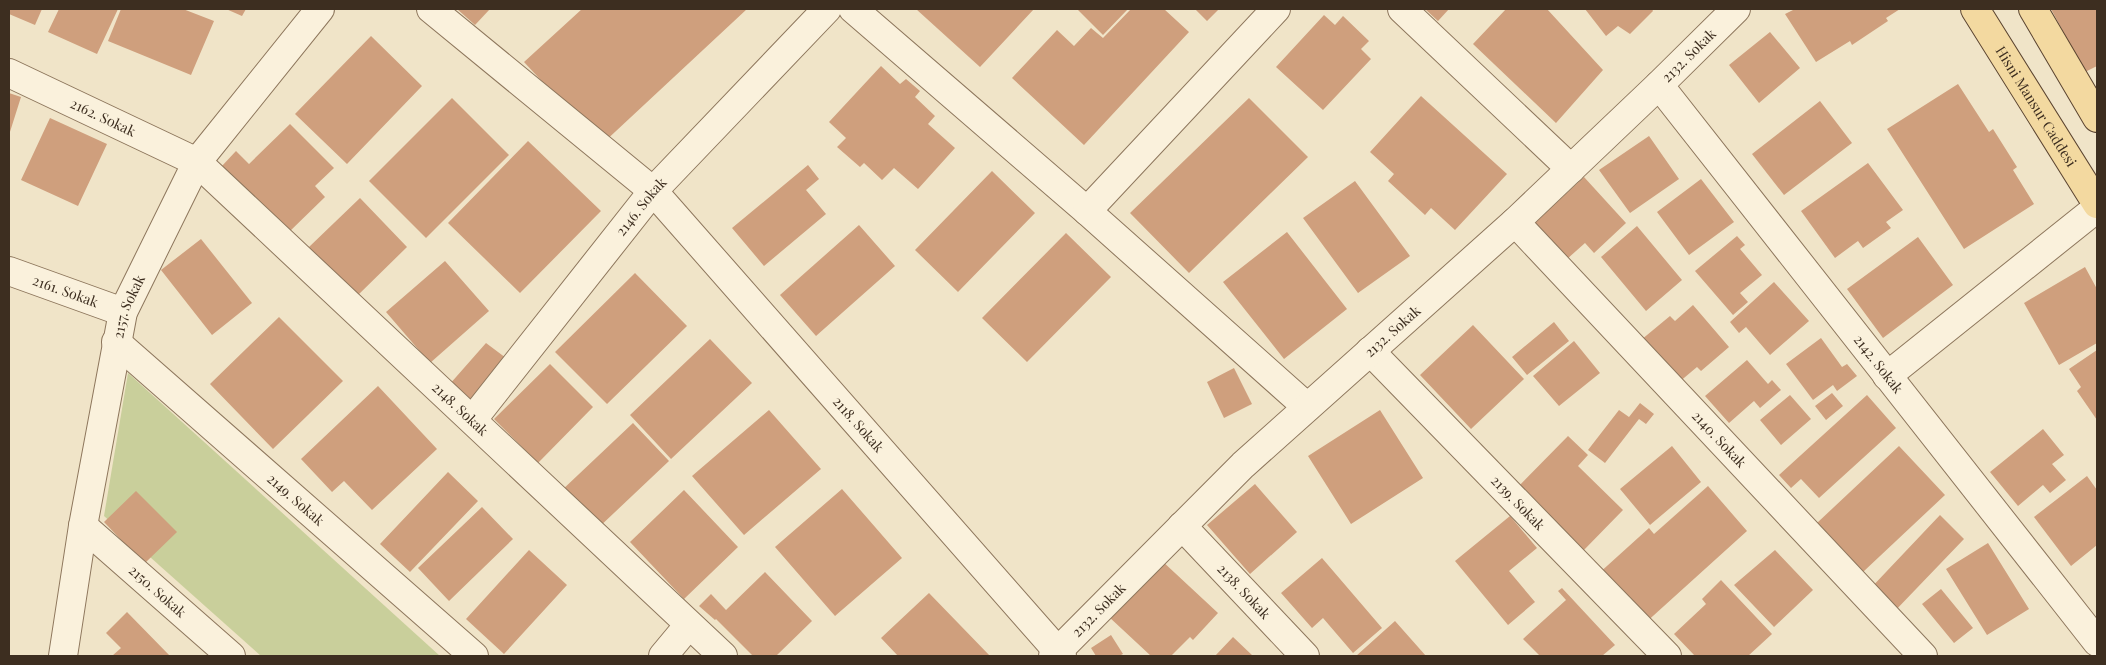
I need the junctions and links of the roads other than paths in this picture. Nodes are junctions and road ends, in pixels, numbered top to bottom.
1 (320, 9) edge
2 (431, 9) edge
3 (827, 9) edge
4 (853, 9) edge
5 (1276, 9) edge
6 (1402, 9) edge
7 (1736, 9) edge
8 (1975, 9) edge
9 (2033, 9) edge
10 (9, 73) edge
11 (1660, 85) junction
12 (2097, 118) edge
13 (197, 162) junction
14 (1571, 168) junction
15 (652, 192) junction
16 (2097, 204) edge
17 (2097, 208) edge
18 (1087, 211) junction
19 (1514, 222) junction
20 (9, 272) edge
21 (122, 312) junction
22 (116, 342) junction
23 (1370, 351) junction
24 (1888, 376) junction
25 (1307, 408) junction
26 (473, 419) junction
27 (84, 526) junction
28 (1182, 526) junction
29 (688, 626) junction
30 (2097, 642) edge
31 (1057, 654) edge
32 (63, 656) edge
33 (231, 656) edge
34 (474, 656) edge
35 (663, 656) edge
36 (723, 656) edge
37 (1305, 656) edge
38 (1667, 656) edge
39 (1923, 656) edge

1 - 13 street, 2157. Sokak
2 - 15 street, 2118. Sokak
3 - 15 street, 2146. Sokak
4 - 18 street
5 - 18 street
6 - 14 street
7 - 11 street, 2132. Sokak
8 - 16 main road, Hisni Mansur Caddesi
9 - 12 main road
10 - 13 street, 2162. Sokak
11 - 14 street, 2132. Sokak
11 - 24 street, 2142. Sokak
13 - 21 street, 2157. Sokak
13 - 26 street, 2148. Sokak
14 - 19 street, 2132. Sokak
15 - 26 street, 2146. Sokak
15 - 31 street, 2118. Sokak
17 - 24 street
18 - 25 street
19 - 23 street, 2132. Sokak
19 - 39 street, 2140. Sokak
20 - 21 street, 2161. Sokak
21 - 22 street, 2157. Sokak
22 - 27 street, 2157. Sokak
22 - 34 street, 2149. Sokak
23 - 25 street, 2132. Sokak
23 - 38 street, 2139. Sokak
24 - 30 street, 2142. Sokak
25 - 28 street, 2132. Sokak
26 - 29 street, 2148. Sokak
27 - 32 street, 2157. Sokak
27 - 33 street, 2150. Sokak
28 - 31 street, 2132. Sokak
28 - 37 street, 2138. Sokak
29 - 35 street
29 - 36 street, 2148. Sokak

